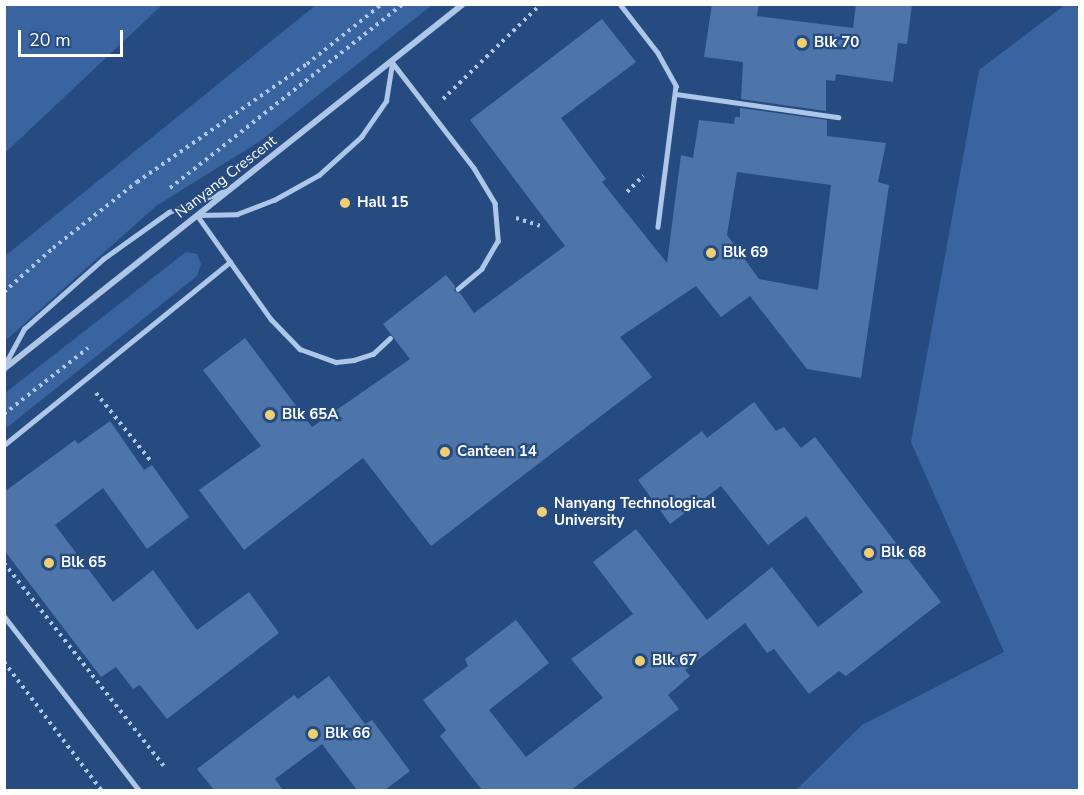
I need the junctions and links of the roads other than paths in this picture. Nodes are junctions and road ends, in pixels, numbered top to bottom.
1 (463, 4) edge
2 (621, 4) edge
3 (392, 62) junction
4 (676, 94) junction
5 (838, 117) dead end
6 (231, 188) junction
7 (197, 215) junction
8 (658, 227) dead end
9 (230, 262) junction
10 (458, 290) dead end
11 (390, 338) dead end
12 (4, 368) edge
13 (4, 445) edge
14 (4, 616) edge
15 (139, 790) edge

1 - 3 street, Nanyang Crescent
2 - 4 lane
3 - 6 street, Nanyang Crescent
3 - 7 lane
3 - 10 lane
4 - 5 lane
4 - 8 lane
6 - 7 street, Nanyang Crescent
6 - 12 lane
7 - 9 lane
7 - 12 street, Nanyang Crescent
9 - 11 lane
9 - 13 lane
14 - 15 lane

